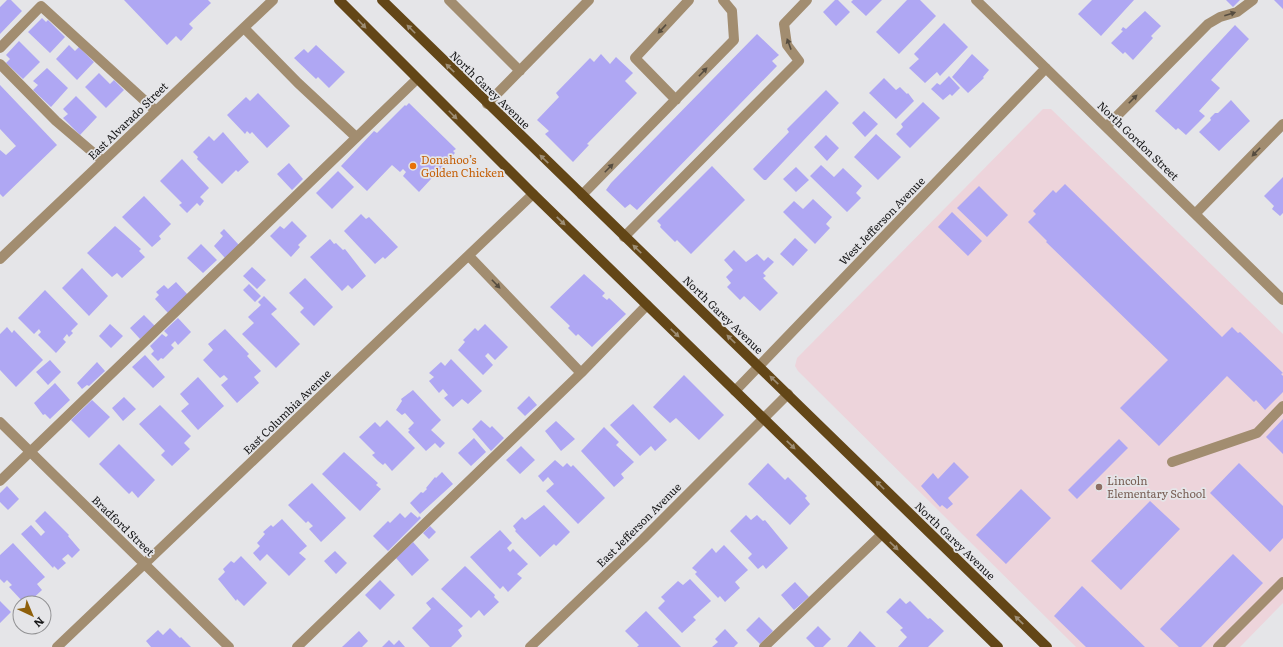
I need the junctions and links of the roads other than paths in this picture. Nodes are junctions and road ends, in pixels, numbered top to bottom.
1 (273, 0) edge
2 (338, 0) edge
3 (382, 0) edge
4 (449, 0) edge
5 (589, 0) edge
6 (689, 0) edge
7 (722, 0) edge
8 (807, 0) edge
9 (976, 0) edge
10 (1253, 0) edge
11 (244, 28) junction
12 (0, 48) edge
13 (0, 64) edge
14 (1046, 68) junction
15 (520, 71) junction
16 (417, 79) junction
17 (676, 100) junction
18 (487, 104) junction
19 (156, 112) junction
20 (1283, 124) edge
21 (1106, 127) junction
22 (356, 137) junction
23 (104, 162) junction
24 (533, 194) junction
25 (582, 195) junction
26 (1195, 214) junction
27 (624, 237) junction
28 (469, 256) junction
29 (0, 259) edge
30 (1283, 300) edge
31 (648, 305) junction
32 (760, 366) junction
33 (581, 372) junction
34 (735, 391) junction
35 (788, 394) junction
36 (1283, 406) edge
37 (763, 418) junction
38 (0, 422) edge
39 (30, 452) junction
40 (1172, 462) dead end
41 (0, 481) edge
42 (882, 534) junction
43 (144, 564) junction
44 (1283, 582) edge
45 (57, 647) edge
46 (229, 647) edge
47 (297, 647) edge
48 (530, 647) edge
49 (764, 647) edge
50 (998, 647) edge
51 (1047, 647) edge
52 (1218, 647) edge

1 - 11 street, East Alvarado Street
2 -> 16 main road
18 -> 3 main road, North Garey Avenue
4 - 15 street
5 - 15 street
6 -> 17 street
17 -> 7 street
27 -> 8 street
9 - 14 street, North Gordon Street
21 -> 10 street
11 - 19 street, East Alvarado Street
11 - 22 street
12 - 19 street
13 - 23 street
14 - 21 street, North Gordon Street
14 - 32 street, West Jefferson Avenue
15 - 18 street
16 - 22 street
16 -> 24 main road
25 -> 17 street
25 -> 18 main road, North Garey Avenue
19 - 23 street, East Alvarado Street
20 -> 26 street
21 - 26 street, North Gordon Street
22 - 39 street
23 - 29 street, East Alvarado Street
24 - 28 street, East Columbia Avenue
24 -> 31 main road
25 - 27 main road, North Garey Avenue
26 - 30 street, North Gordon Street
32 -> 27 main road, North Garey Avenue
28 -> 33 street
28 - 43 street, East Columbia Avenue
31 - 33 street
31 -> 34 main road
32 - 34 street, West Jefferson Avenue
35 -> 32 main road, North Garey Avenue
33 - 47 street
34 - 37 main road
35 - 37 street, East Jefferson Avenue
51 -> 35 main road, North Garey Avenue
36 - 40 street
37 -> 42 main road
37 - 48 street, East Jefferson Avenue
38 - 39 street, Bradford Street
39 - 41 street
39 - 43 street, Bradford Street
42 - 49 street
42 -> 50 main road
43 - 45 street, East Columbia Avenue
43 - 46 street, Bradford Street
44 - 52 street

